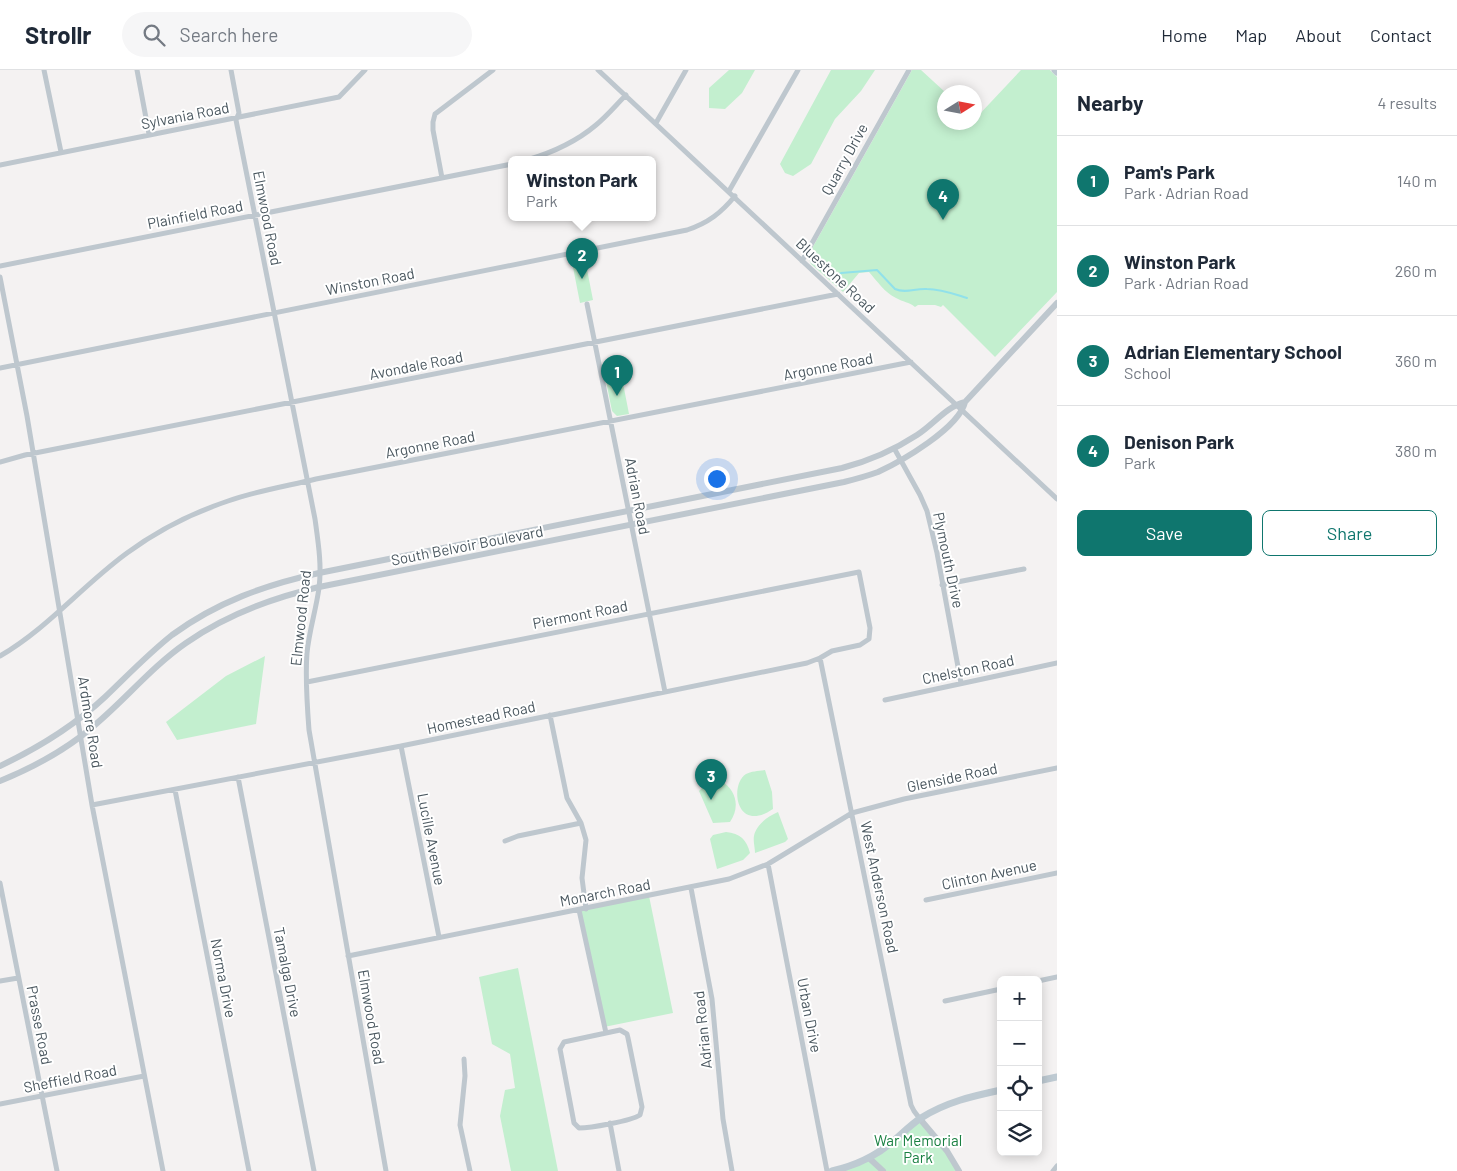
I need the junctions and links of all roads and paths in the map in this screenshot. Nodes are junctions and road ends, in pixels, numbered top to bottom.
1 (44, 70) edge
2 (137, 70) edge
3 (365, 70) edge
4 (493, 70) edge
5 (598, 70) edge
6 (686, 70) edge
7 (798, 70) edge
8 (908, 70) edge
9 (233, 71) edge
10 (626, 95) junction
11 (237, 117) junction
12 (656, 123) junction
13 (149, 134) junction
14 (61, 152) junction
15 (538, 156) edge
16 (0, 165) edge
17 (508, 165) edge
18 (442, 178) junction
19 (729, 192) junction
20 (735, 196) junction
21 (254, 215) junction
22 (802, 261) junction
23 (0, 266) edge
24 (0, 277) edge
25 (838, 294) junction
26 (1057, 303) edge
27 (587, 304) dead end
28 (274, 313) junction
29 (594, 343) junction
30 (911, 362) junction
31 (17, 364) junction
32 (0, 368) edge
33 (292, 402) junction
34 (965, 402) junction
35 (956, 404) junction
36 (963, 411) junction
37 (610, 422) junction
38 (894, 448) junction
39 (33, 454) junction
40 (901, 460) junction
41 (0, 462) edge
42 (308, 481) junction
43 (1057, 499) edge
44 (628, 511) junction
45 (631, 525) junction
46 (1024, 569) dead end
47 (319, 573) junction
48 (942, 585) junction
49 (319, 587) junction
50 (60, 610) junction
51 (649, 613) junction
52 (869, 639) joint
53 (0, 656) edge
54 (820, 658) junction
55 (1057, 662) edge
56 (307, 682) junction
57 (961, 682) junction
58 (665, 692) junction
59 (885, 700) dead end
60 (550, 715) junction
61 (78, 720) junction
62 (81, 737) junction
63 (401, 746) junction
64 (316, 762) junction
65 (0, 766) edge
66 (1057, 768) edge
67 (238, 778) junction
68 (0, 781) edge
69 (175, 790) junction
70 (92, 805) junction
71 (852, 813) junction
72 (581, 823) junction
73 (505, 842) dead end
74 (768, 864) junction
75 (1057, 873) edge
76 (0, 883) edge
77 (691, 888) junction
78 (926, 900) dead end
79 (586, 909) junction
80 (579, 910) junction
81 (439, 938) junction
82 (348, 956) junction
83 (1057, 977) edge
84 (18, 978) junction
85 (1042, 980) edge
86 (0, 982) edge
87 (997, 990) edge
88 (946, 1000) dead end
89 (606, 1033) junction
90 (464, 1059) dead end
91 (144, 1076) junction
92 (1057, 1077) edge
93 (1042, 1080) edge
94 (997, 1091) edge
95 (42, 1096) junction
96 (0, 1104) edge
97 (920, 1118) junction
98 (610, 1123) junction
99 (869, 1158) junction
100 (1057, 1166) edge
101 (57, 1171) edge
102 (163, 1171) edge
103 (249, 1171) edge
104 (314, 1171) edge
105 (386, 1171) edge
106 (470, 1171) edge
107 (619, 1171) edge
108 (732, 1171) edge
109 (827, 1171) edge
110 (832, 1171) edge
111 (883, 1171) edge
112 (960, 1171) edge
113 (1053, 1171) edge

1 - 14 street
2 - 13 street
3 - 11 street, Sylvania Road
4 - 18 street
5 - 10 street, Bluestone Road
6 - 12 street
7 - 19 street
8 - 22 street, Quarry Drive
9 - 11 street, Elmwood Road
10 - 12 street, Bluestone Road
10 - 15 street
11 - 13 street, Sylvania Road
11 - 21 street, Elmwood Road
12 - 19 street, Bluestone Road
13 - 14 street, Sylvania Road
14 - 16 street, Sylvania Road
17 - 18 street, Plainfield Road
18 - 21 street, Plainfield Road
19 - 20 street, Bluestone Road
20 - 22 street, Bluestone Road
20 - 28 street, Winston Road
21 - 23 street, Plainfield Road
21 - 28 street, Elmwood Road
22 - 25 street, Bluestone Road
24 - 31 street, Ardmore Road
25 - 29 street, Avondale Road
25 - 30 street, Bluestone Road
26 - 34 street
27 - 29 street, Adrian Road
28 - 31 street, Winston Road
28 - 33 street, Elmwood Road
29 - 33 street, Avondale Road
29 - 37 street, Adrian Road
30 - 35 street, Bluestone Road
30 - 37 street, Argonne Road
31 - 32 street, Winston Road
31 - 39 street, Ardmore Road
33 - 39 street, Avondale Road
33 - 42 street, Elmwood Road
34 - 35 street, South Belvoir Boulevard
34 - 36 street
35 - 36 street, Bluestone Road
35 - 38 street, South Belvoir Boulevard
36 - 40 street, South Belvoir Boulevard
36 - 43 street, Bluestone Road
37 - 42 street, Argonne Road
37 - 44 street, Adrian Road
38 - 40 street, Plymouth Drive
38 - 44 street, South Belvoir Boulevard
39 - 41 street, Avondale Road
39 - 50 street, Ardmore Road
40 - 45 street, South Belvoir Boulevard
40 - 48 street, Plymouth Drive
42 - 47 street, Elmwood Road
42 - 50 street, Argonne Road
44 - 45 street, Adrian Road
44 - 47 street, South Belvoir Boulevard
45 - 49 street, South Belvoir Boulevard
45 - 51 street, Adrian Road
46 - 48 street
47 - 49 street, Elmwood Road
47 - 61 street, South Belvoir Boulevard
48 - 57 street, Plymouth Drive
49 - 56 street, Elmwood Road
49 - 62 street, South Belvoir Boulevard
50 - 53 street, Argonne Road
50 - 61 street, Ardmore Road
51 - 52 street, Piermont Road
51 - 56 street, Piermont Road
51 - 58 street, Adrian Road
52 - 54 street, Homestead Road
54 - 58 street, Homestead Road
54 - 71 street, West Anderson Road
55 - 57 street, Chelston Road
56 - 64 street, Elmwood Road
57 - 59 street, Chelston Road
58 - 60 street, Homestead Road
60 - 63 street, Homestead Road
60 - 72 street
61 - 62 street, Ardmore Road
61 - 65 street, South Belvoir Boulevard
62 - 68 street, South Belvoir Boulevard
62 - 70 street, Ardmore Road
63 - 64 street, Homestead Road
63 - 81 street, Lucille Avenue
64 - 67 street, Homestead Road
64 - 82 street, Elmwood Road
66 - 71 street, Glenside Road
67 - 69 street, Homestead Road
67 - 104 street, Tamalga Drive
69 - 70 street, Homestead Road
69 - 103 street, Norma Drive
70 - 91 street, Ardmore Road
71 - 74 street, Monarch Road
71 - 97 street, West Anderson Road
72 - 73 street
72 - 79 street
74 - 77 street, Monarch Road
74 - 109 street, Urban Drive
75 - 78 street, Clinton Avenue
76 - 84 street, Prasse Road
77 - 79 street, Monarch Road
77 - 108 street, Adrian Road
79 - 80 street, Monarch Road
80 - 81 street, Monarch Road
80 - 89 street
81 - 82 street, Monarch Road
82 - 105 street, Elmwood Road
83 - 85 street
84 - 86 street
84 - 95 street, Prasse Road
87 - 88 street
89 - 98 street
89 - 98 street
90 - 106 street
91 - 95 street, Sheffield Road
91 - 102 street, Ardmore Road
92 - 93 main road
94 - 97 main road
95 - 96 street, Sheffield Road
95 - 101 street, Prasse Road
97 - 99 main road
97 - 112 street
98 - 107 street
99 - 110 main road
99 - 111 street
100 - 113 street

